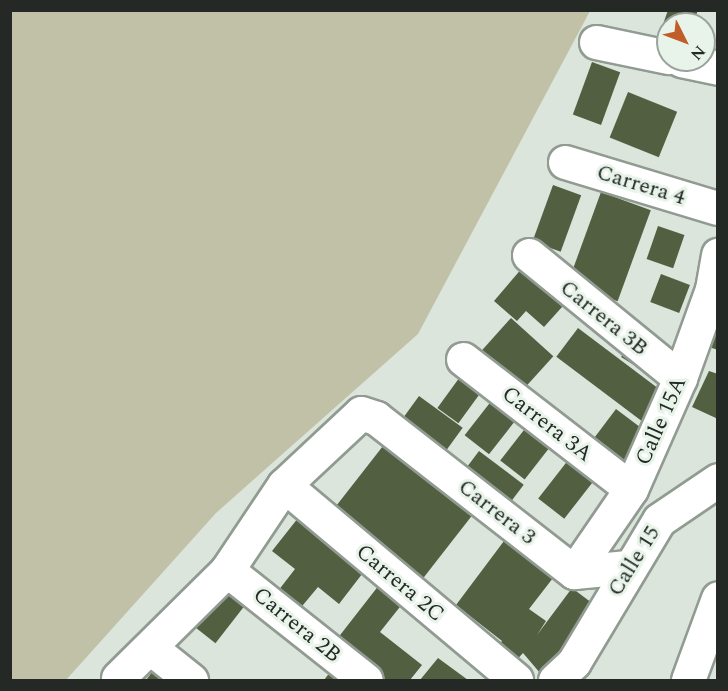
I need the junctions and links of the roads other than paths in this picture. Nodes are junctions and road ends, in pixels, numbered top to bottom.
1 (596, 42) dead end
2 (656, 54) edge
3 (565, 162) dead end
4 (717, 202) edge
5 (529, 255) dead end
6 (717, 255) edge
7 (463, 360) dead end
8 (680, 378) junction
9 (717, 480) edge
10 (284, 485) junction
11 (631, 489) junction
12 (628, 567) junction
13 (227, 570) junction
14 (574, 572) junction
15 (717, 598) edge
16 (152, 649) junction
17 (564, 671) edge
18 (118, 678) dead end
19 (191, 681) edge
20 (366, 681) edge
21 (516, 681) edge
22 (688, 681) edge

1 - 2 street
3 - 4 street, Carrera 4
5 - 8 street, Carrera 3B
6 - 8 street, Calle 15A
7 - 11 street, Carrera 3A
8 - 11 street, Calle 15A
9 - 12 street, Calle 15
10 - 13 street
10 - 14 street, Carrera 3
10 - 21 street, Carrera 2C
11 - 14 street, Calle 15A
12 - 14 street
12 - 17 street, Calle 15
13 - 16 street
13 - 20 street, Carrera 2B
15 - 22 street
16 - 18 street
16 - 19 street

